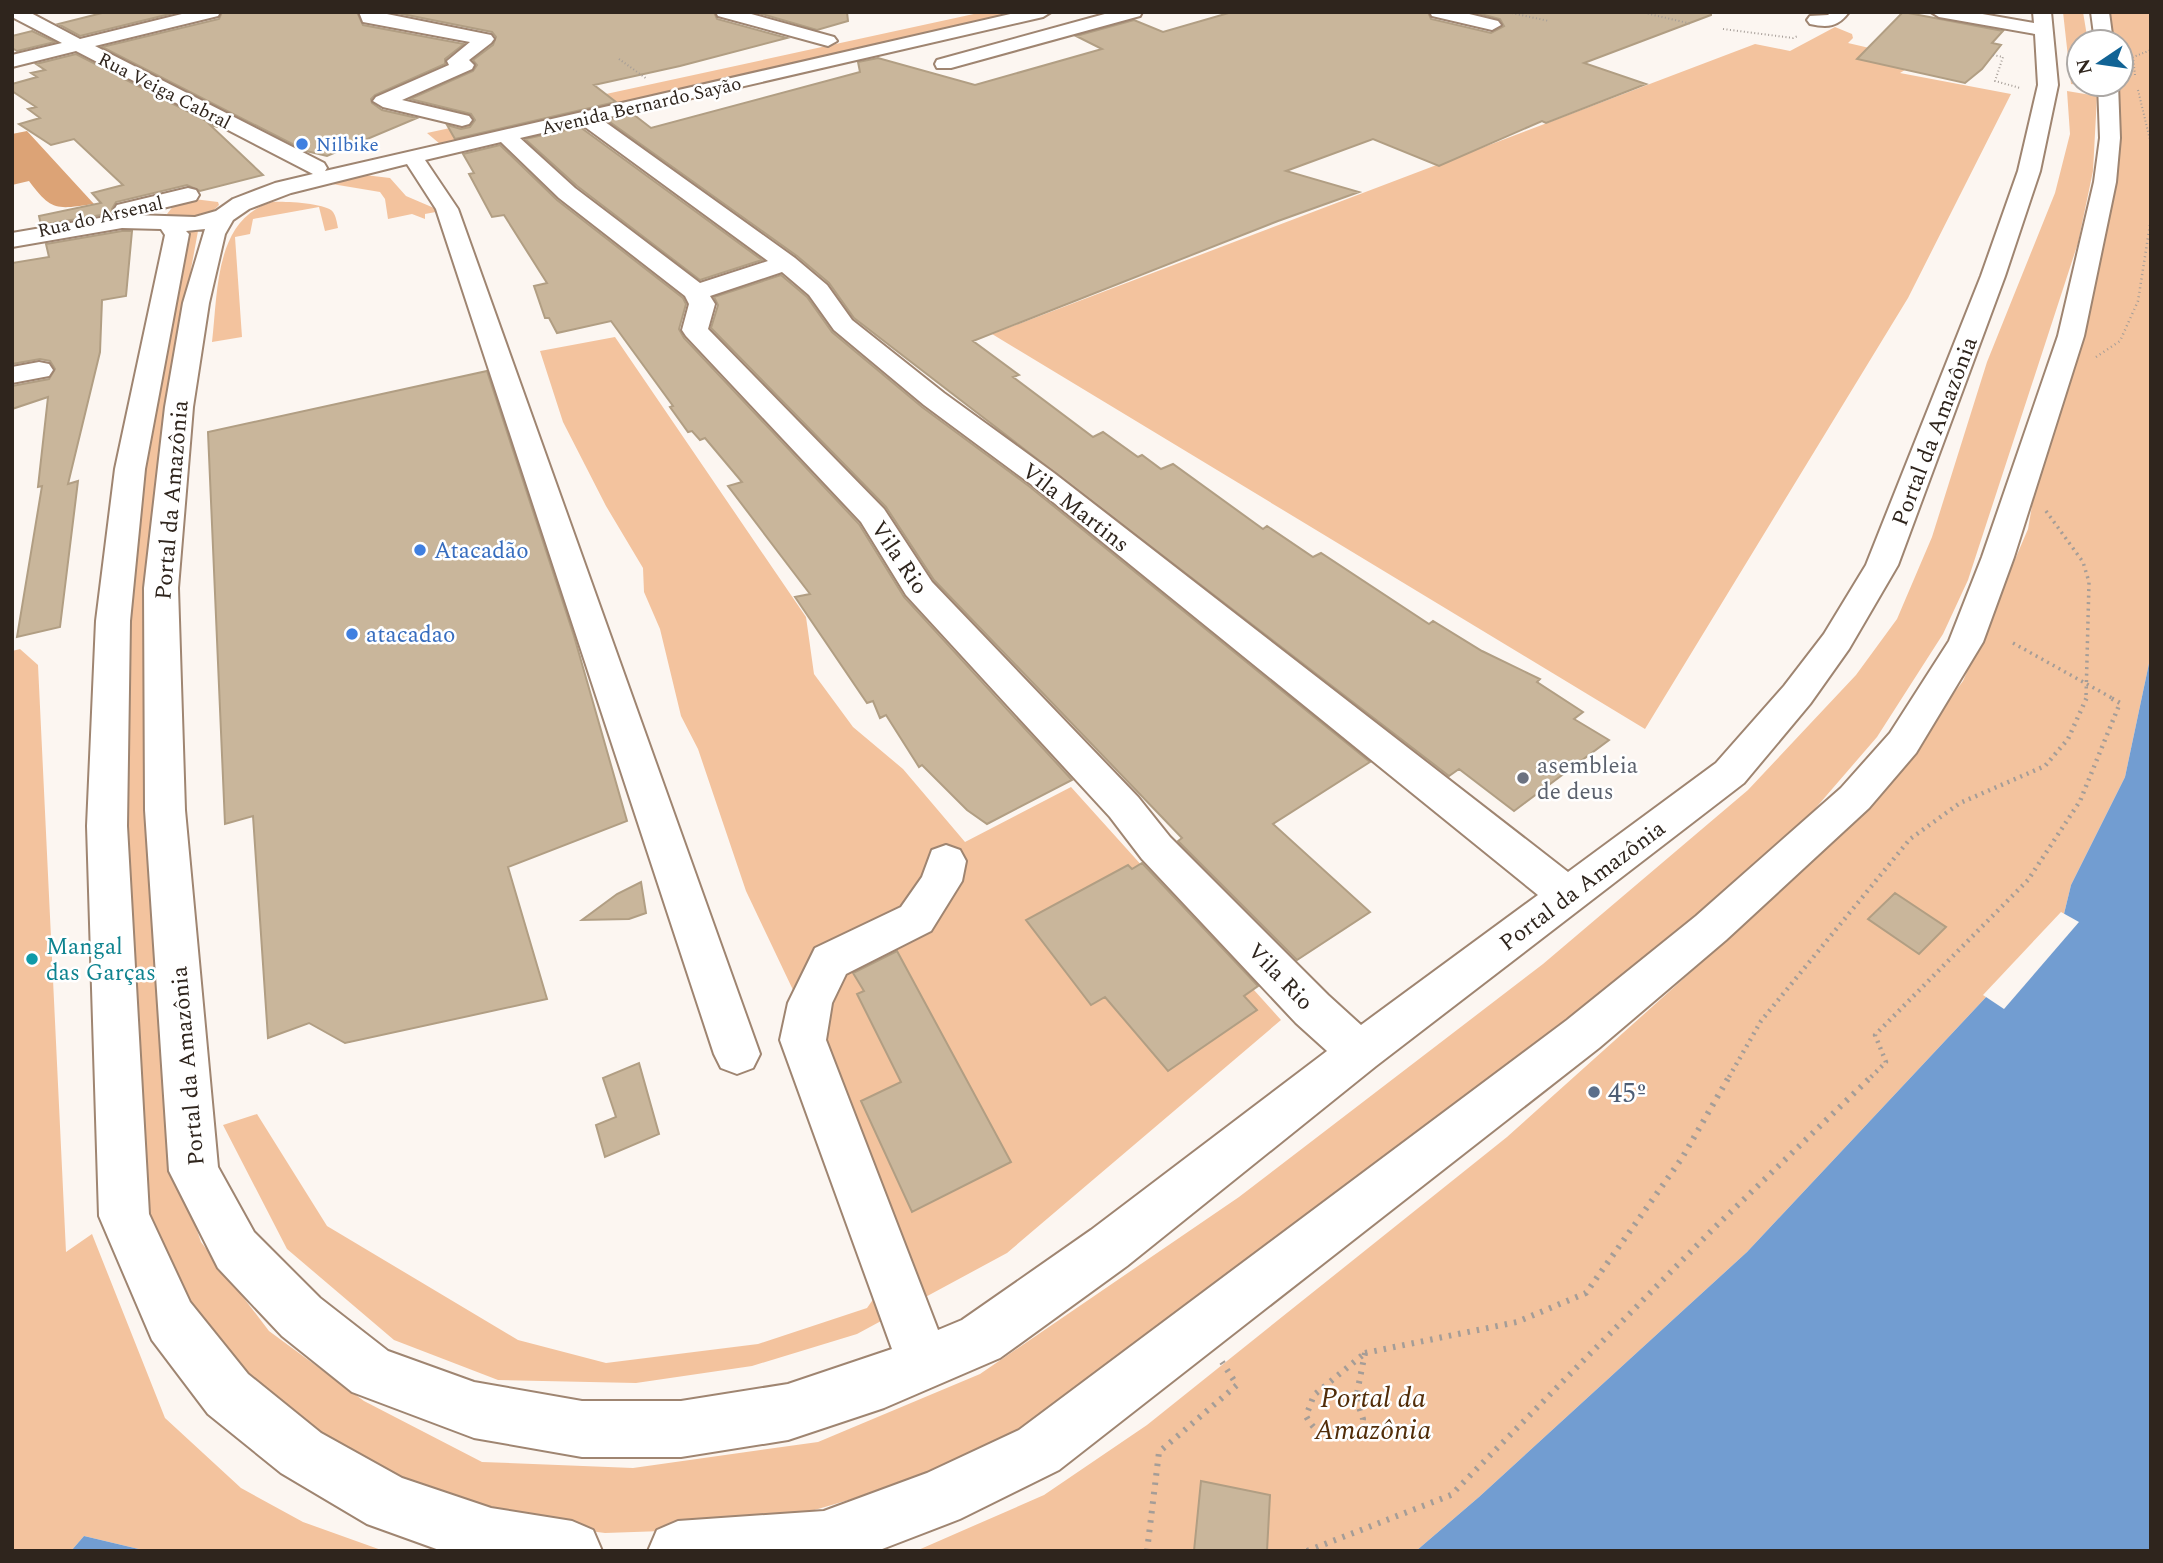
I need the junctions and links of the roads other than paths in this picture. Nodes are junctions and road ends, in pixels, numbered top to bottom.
1 (15, 12) edge
2 (158, 12) edge
3 (212, 12) edge
4 (368, 12) edge
5 (724, 12) edge
6 (1043, 12) edge
7 (1134, 12) edge
8 (1438, 12) edge
9 (1939, 12) edge
10 (2044, 21) edge
11 (992, 23) junction
12 (1492, 25) dead end
13 (129, 33) junction
14 (1028, 38) junction
15 (79, 45) junction
16 (783, 50) dead end
17 (2065, 52) edge
18 (12, 61) edge
19 (944, 64) dead end
20 (2082, 98) edge
21 (2093, 98) edge
22 (586, 118) junction
23 (417, 132) dead end
24 (507, 137) junction
25 (387, 142) dead end
26 (413, 157) junction
27 (316, 168) junction
28 (206, 204) junction
29 (12, 239) edge
30 (786, 263) junction
31 (696, 292) junction
32 (39, 370) dead end
33 (12, 375) edge
34 (946, 861) dead end
35 (1569, 896) junction
36 (1360, 1052) junction
37 (737, 1054) dead end
38 (924, 1363) junction
39 (572, 1551) edge
40 (678, 1551) edge

1 - 15 street, Rua Veiga Cabral
2 - 13 street
3 - 13 street
4 - 23 street
5 - 16 street
6 - 11 street, Avenida Bernardo Sayão
7 - 14 street
8 - 12 street
9 - 10 street
10 - 17 street, Portal da Amazônia
11 - 14 street
11 - 22 street, Avenida Bernardo Sayão
13 - 15 street
14 - 19 street
15 - 18 street
15 - 27 street, Rua Veiga Cabral
20 - 35 street, Portal da Amazônia
21 - 40 street, Portal da Amazônia
22 - 24 street, Avenida Bernardo Sayão
22 - 30 street, Vila Martins
24 - 26 street, Avenida Bernardo Sayão
24 - 31 street
25 - 27 street
26 - 28 street, Avenida Bernardo Sayão
26 - 37 street
27 - 28 street
28 - 29 street, Rua do Arsenal
28 - 29 street, Rua do Arsenal
28 - 38 street, Portal da Amazônia
28 - 39 street, Portal da Amazônia
30 - 31 street
30 - 35 street, Vila Martins
31 - 36 street, Vila Rio
32 - 33 street
34 - 38 street
35 - 36 street, Portal da Amazônia
36 - 38 street, Portal da Amazônia

